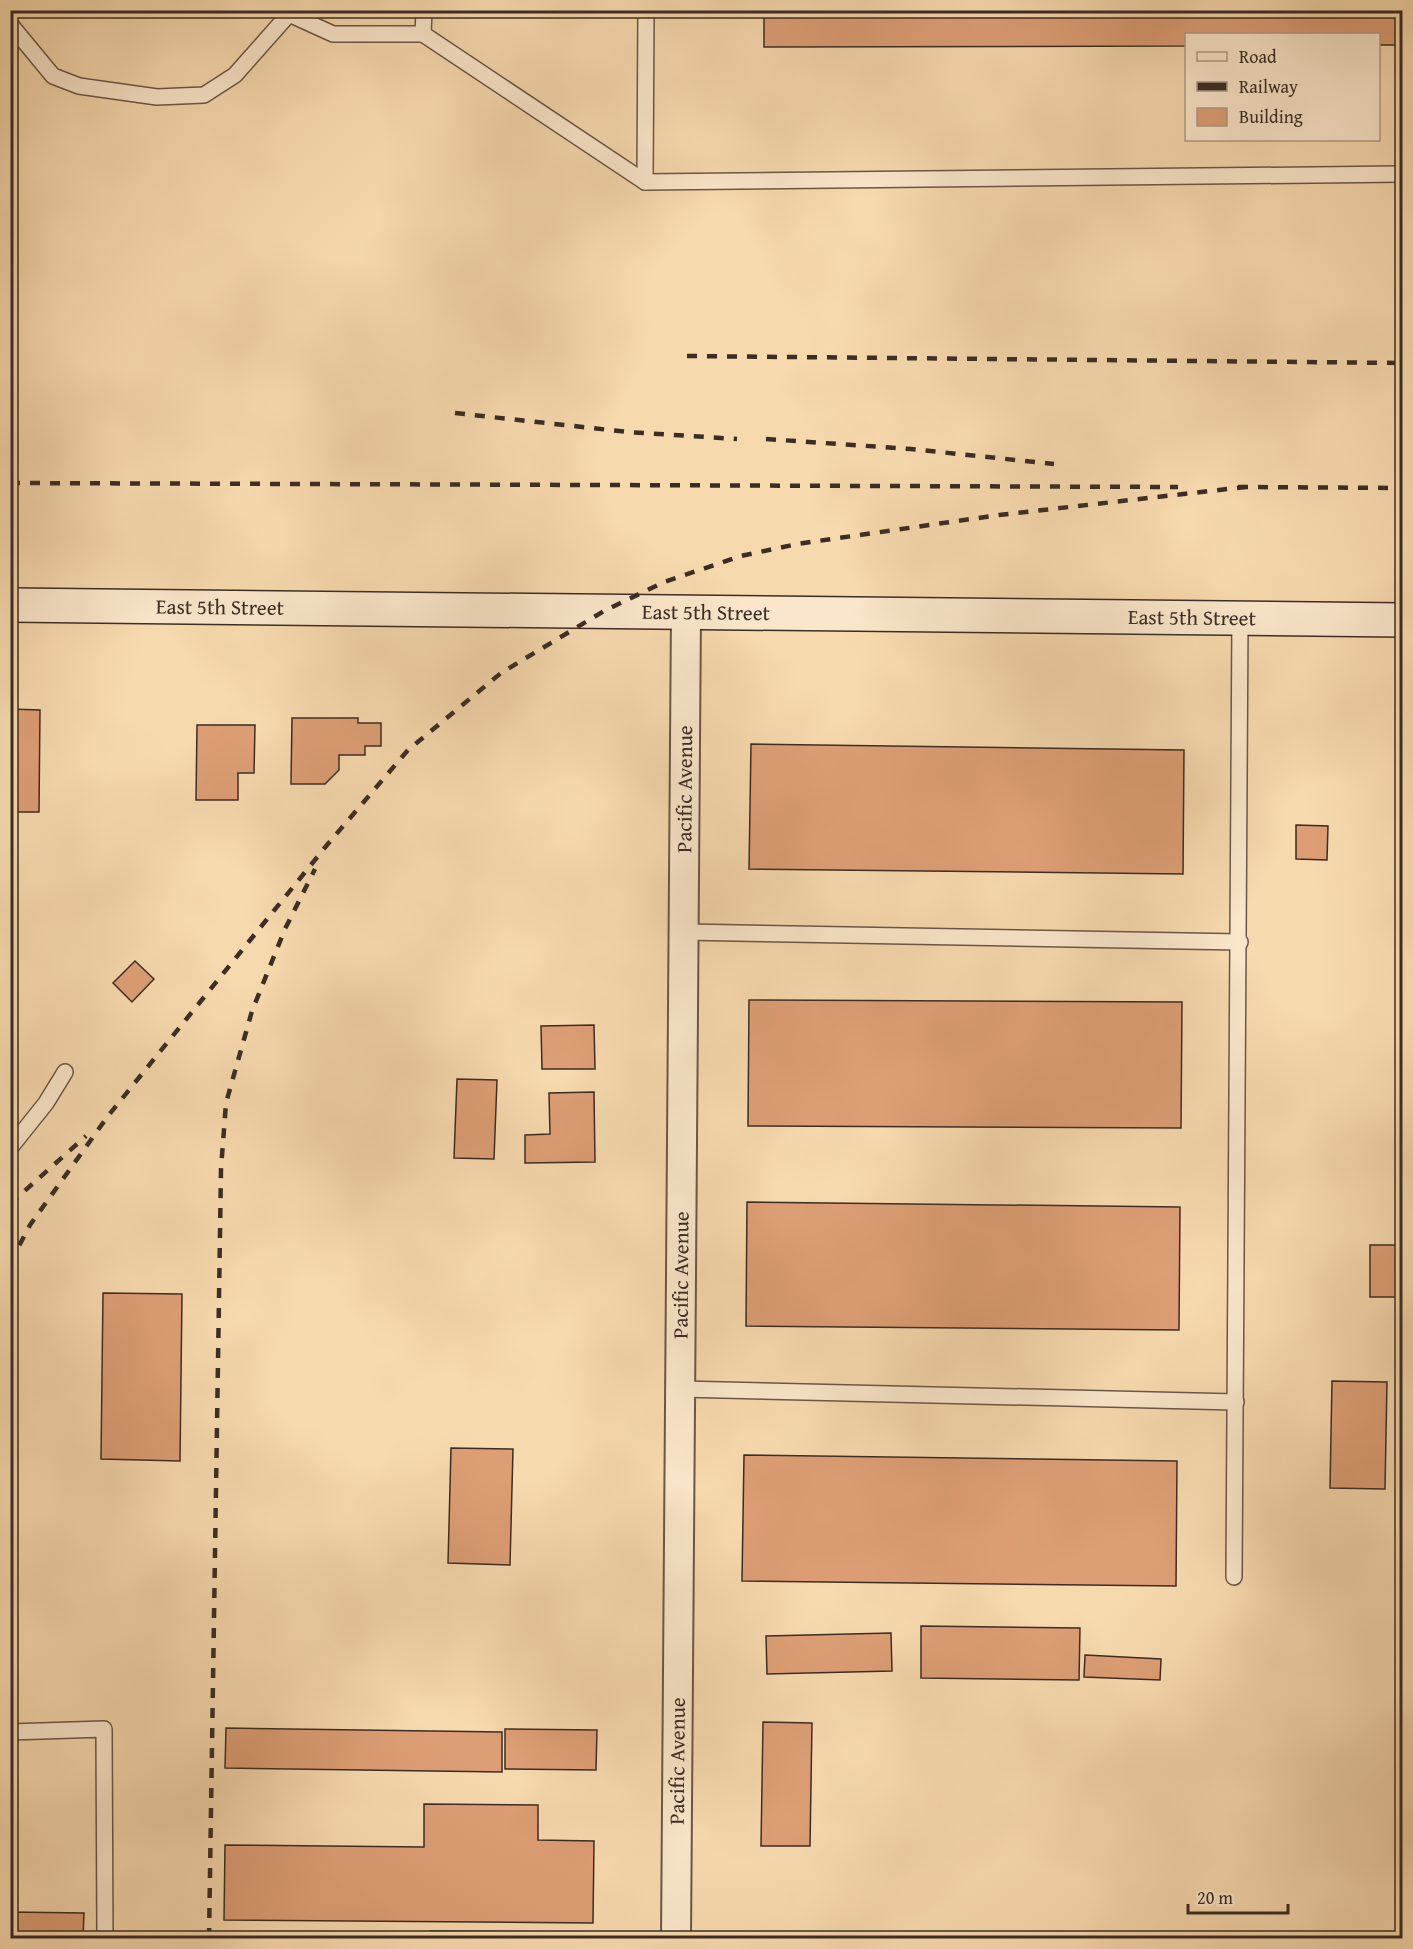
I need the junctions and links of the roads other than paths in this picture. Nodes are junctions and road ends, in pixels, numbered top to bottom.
1 (423, 10) edge
2 (646, 10) edge
3 (288, 12) edge
4 (10, 24) edge
5 (423, 34) junction
6 (1402, 174) edge
7 (645, 182) junction
8 (10, 605) edge
9 (686, 612) junction
10 (1240, 619) junction
11 (1402, 620) edge
12 (684, 932) junction
13 (1240, 942) junction
14 (65, 1072) dead end
15 (10, 1148) edge
16 (681, 1389) junction
17 (1236, 1402) junction
18 (1234, 1577) dead end
19 (10, 1732) edge
20 (105, 1938) edge
21 (676, 1938) edge

1 - 5 lane
2 - 7 lane
3 - 4 lane
3 - 5 lane
5 - 7 lane
6 - 7 lane
8 - 9 main road, East 5th Street
9 - 10 main road, East 5th Street
9 - 12 street, Pacific Avenue
10 - 11 main road, East 5th Street
10 - 13 lane
12 - 13 lane
12 - 16 street, Pacific Avenue
13 - 17 lane
14 - 15 lane
16 - 17 lane
16 - 21 street, Pacific Avenue
17 - 18 lane
19 - 20 lane

